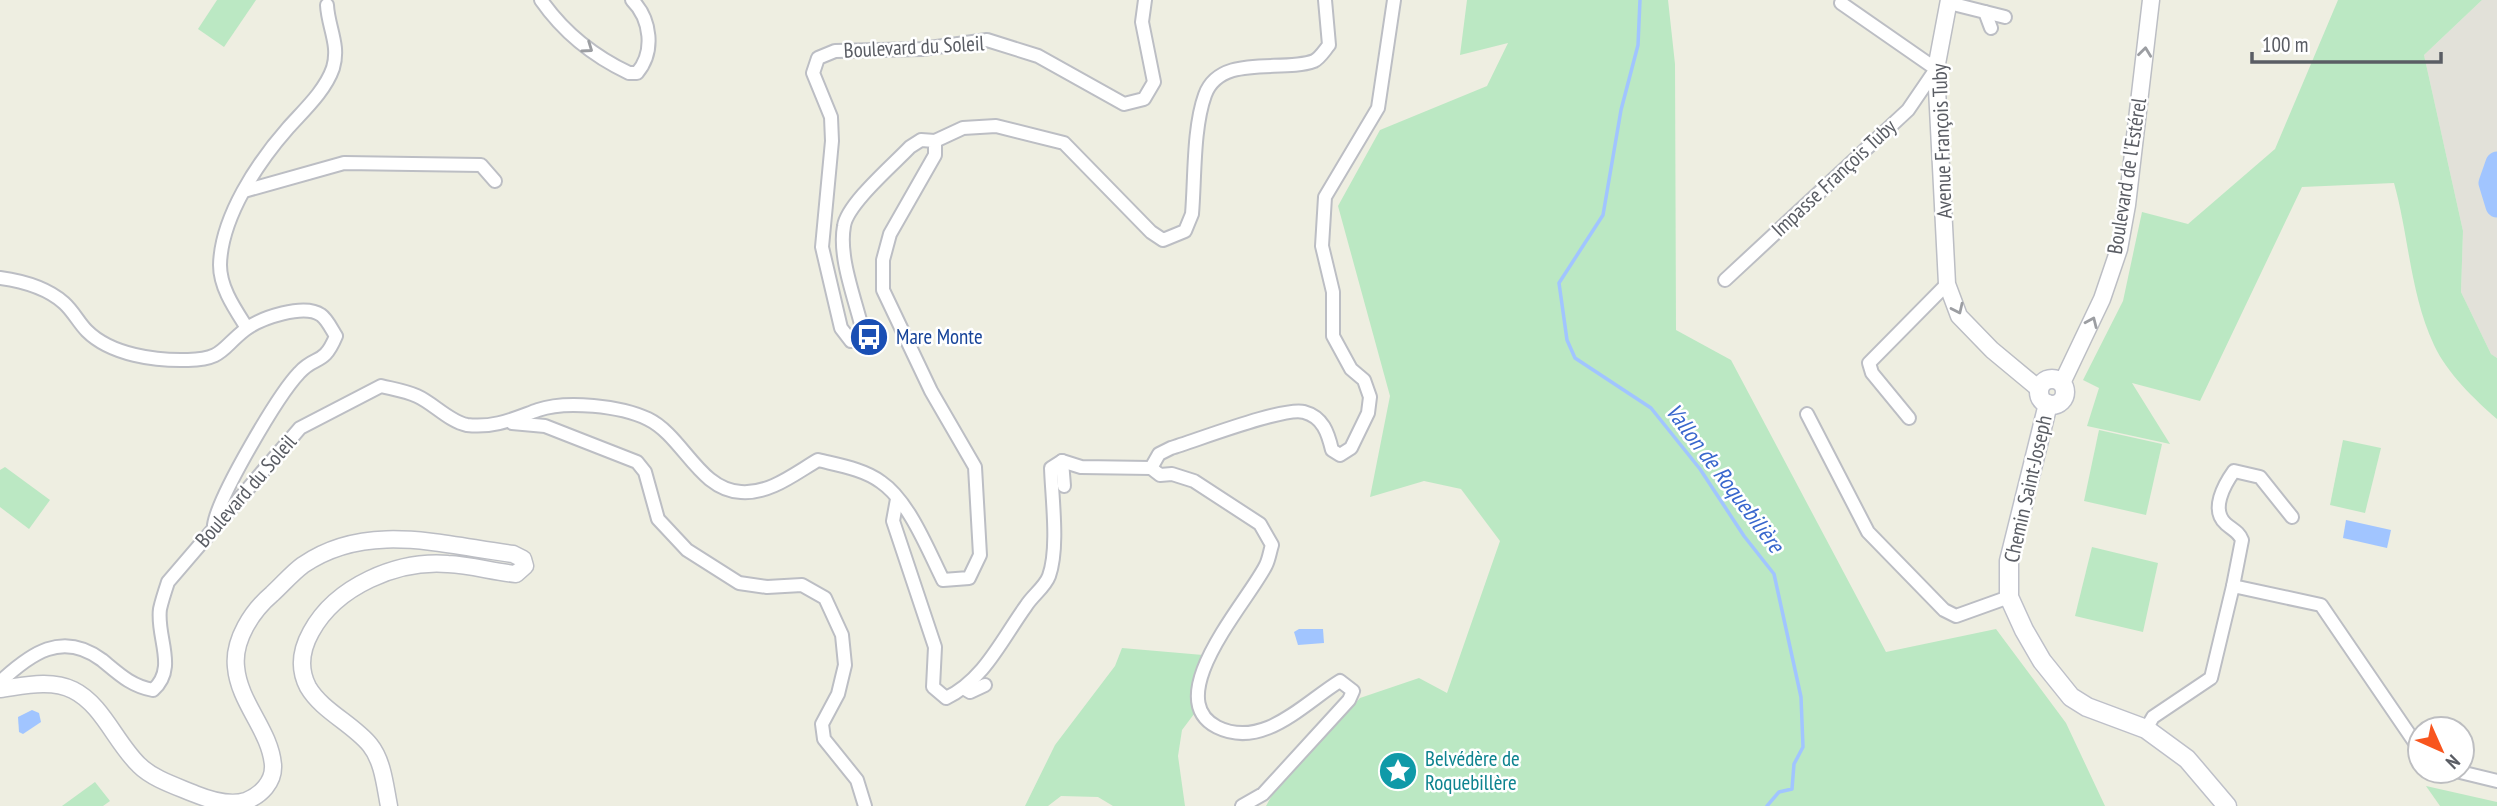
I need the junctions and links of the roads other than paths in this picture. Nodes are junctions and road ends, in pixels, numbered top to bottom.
1 (541, 0) edge
2 (632, 0) edge
3 (1145, 0) edge
4 (1325, 0) edge
5 (1394, 0) edge
6 (2151, 0) edge
7 (1949, 1) edge
8 (1841, 3) dead end
9 (327, 5) dead end
10 (1986, 12) junction
11 (2005, 18) dead end
12 (1990, 28) dead end
13 (1936, 69) junction
14 (935, 141) junction
15 (495, 181) dead end
16 (244, 191) junction
17 (0, 278) edge
18 (1724, 280) dead end
19 (1947, 284) junction
20 (247, 328) junction
21 (2062, 383) joint
22 (2043, 396) junction
23 (1807, 414) dead end
24 (1909, 418) dead end
25 (511, 423) junction
26 (1062, 461) junction
27 (1081, 467) junction
28 (1151, 468) junction
29 (1077, 481) dead end
30 (1064, 486) dead end
31 (897, 499) junction
32 (2292, 517) dead end
33 (214, 527) junction
34 (2232, 586) junction
35 (2009, 597) junction
36 (0, 682) edge
37 (985, 685) dead end
38 (0, 689) edge
39 (965, 689) junction
40 (2146, 729) junction
41 (2406, 729) edge
42 (2476, 776) edge
43 (2497, 781) edge
44 (1261, 800) edge
45 (389, 806) edge
46 (865, 806) edge
47 (1242, 806) edge
48 (2227, 806) edge

1 -> 2 street
3 - 14 street, Boulevard du Soleil
4 - 14 street
5 - 28 street
21 -> 6 street, Boulevard de l'Estérel
7 - 10 street
7 - 13 street, Avenue François Tuby
8 - 13 street
9 - 16 street
10 - 11 street
10 - 12 street
13 - 18 street, Impasse François Tuby
13 - 19 street, Avenue François Tuby
14 - 31 street, Boulevard du Soleil
15 - 16 street
16 - 20 street
17 - 20 street
19 -> 22 street, Avenue François Tuby
19 - 24 street
20 - 33 street
21 - 22 main road, Chemin Saint-Joseph
22 - 35 main road, Chemin Saint-Joseph
23 - 35 street
25 - 31 street, Boulevard du Soleil
25 - 33 street, Boulevard du Soleil
25 - 46 street
26 - 27 street
26 - 30 street
26 - 39 street
27 - 28 street
27 - 29 street
28 - 44 street
31 - 39 street
32 - 34 street
33 - 36 street, Boulevard du Soleil
34 - 40 street
34 - 41 street
35 - 40 main road, Chemin Saint-Joseph
37 - 39 street
38 - 45 street
40 - 48 main road, Chemin Saint-Joseph
42 - 43 street
44 - 47 street

